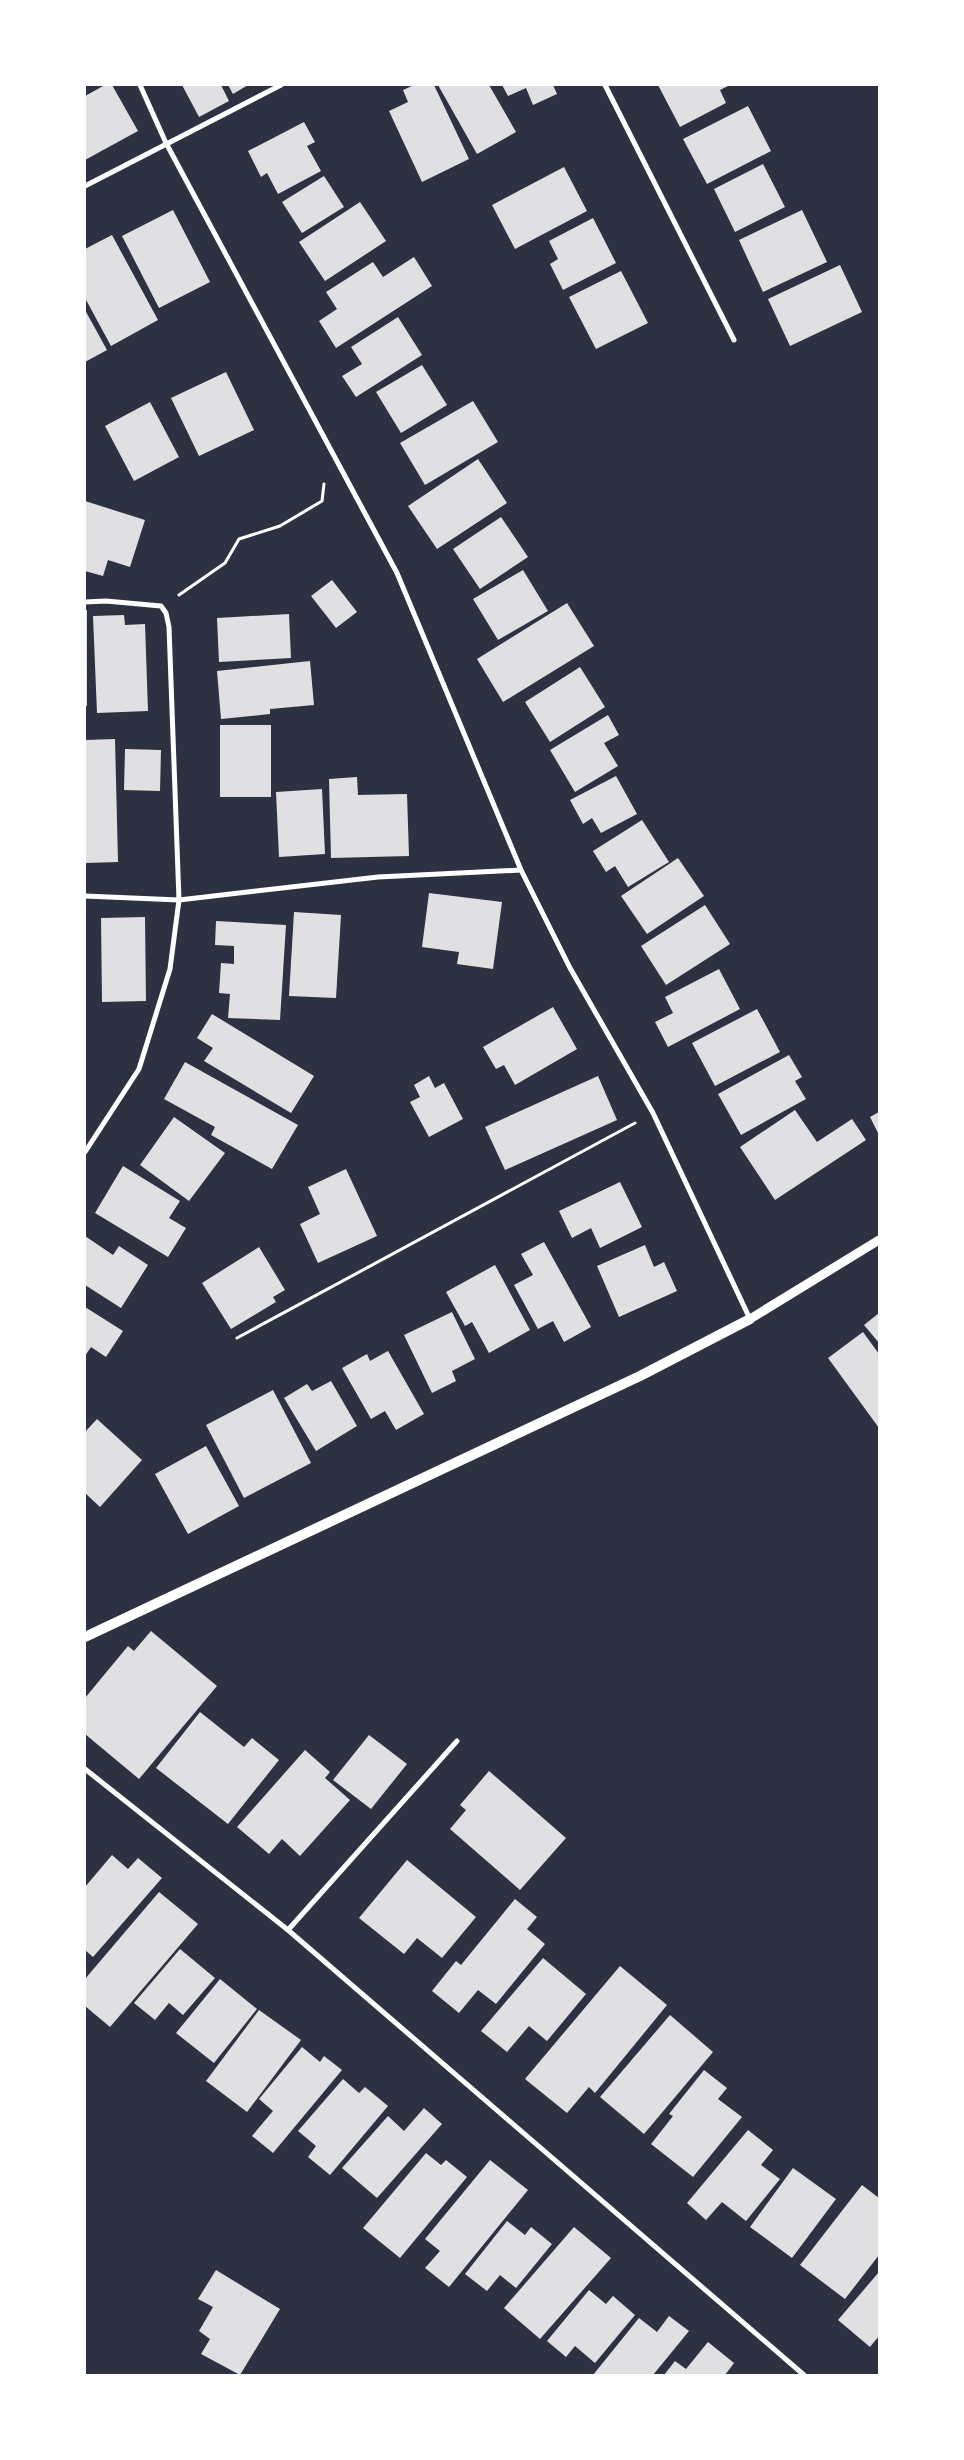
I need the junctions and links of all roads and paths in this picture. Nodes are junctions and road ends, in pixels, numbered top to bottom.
1 (140, 85) edge
2 (282, 85) edge
3 (606, 85) edge
4 (166, 143) junction
5 (85, 186) edge
6 (734, 340) dead end
7 (342, 472) junction
8 (85, 602) edge
9 (161, 606) junction
10 (521, 870) junction
11 (85, 896) edge
12 (179, 900) junction
13 (653, 1113) junction
14 (85, 1152) edge
15 (879, 1240) edge
16 (750, 1318) junction
17 (237, 1338) dead end
18 (85, 1637) edge
19 (456, 1741) dead end
20 (85, 1769) edge
21 (288, 1930) junction
22 (804, 2375) edge

1 - 4 street
2 - 4 street
3 - 6 street
4 - 5 street
4 - 7 street
7 - 9 path
7 - 10 street
8 - 9 street
9 - 12 street
10 - 12 street
10 - 13 street
11 - 12 street
12 - 14 street
13 - 16 street
13 - 17 path
15 - 16 street
16 - 18 main road
19 - 21 street
20 - 21 street
21 - 22 street

